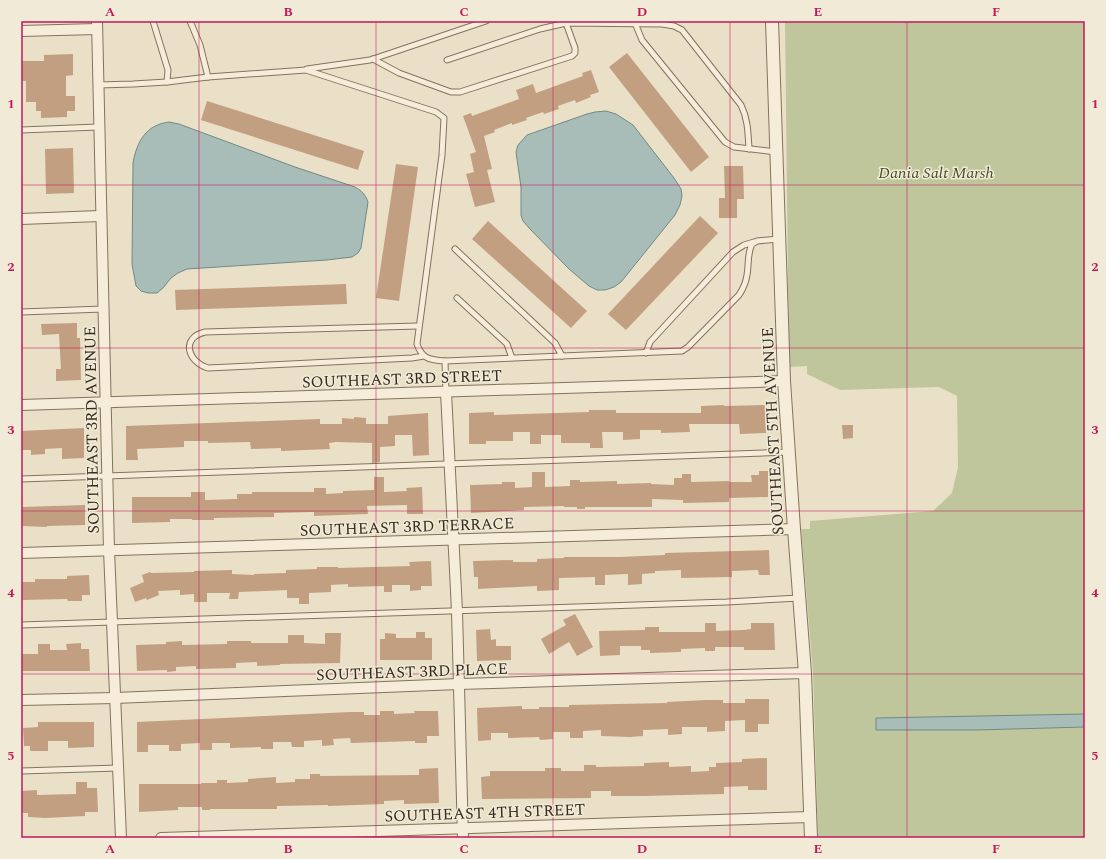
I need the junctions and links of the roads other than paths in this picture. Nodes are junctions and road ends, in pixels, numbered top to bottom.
1 (153, 21) edge
2 (190, 21) edge
3 (486, 21) edge
4 (772, 21) edge
5 (566, 23) junction
6 (635, 23) junction
7 (97, 25) edge
8 (21, 31) edge
9 (372, 59) junction
10 (447, 60) dead end
11 (306, 70) junction
12 (208, 77) junction
13 (167, 82) junction
14 (98, 85) junction
15 (98, 127) junction
16 (21, 130) edge
17 (749, 149) junction
18 (776, 152) junction
19 (100, 216) junction
20 (21, 219) edge
21 (779, 239) junction
22 (757, 241) junction
23 (454, 249) dead end
24 (456, 298) dead end
25 (103, 310) junction
26 (21, 312) edge
27 (418, 326) junction
28 (646, 353) junction
29 (424, 356) junction
30 (562, 356) junction
31 (512, 358) junction
32 (445, 361) junction
33 (784, 381) junction
34 (446, 392) junction
35 (106, 403) junction
36 (21, 405) edge
37 (789, 452) junction
38 (450, 465) junction
39 (107, 477) junction
40 (21, 479) edge
41 (794, 529) junction
42 (454, 539) junction
43 (109, 550) junction
44 (21, 552) edge
45 (799, 598) junction
46 (457, 611) junction
47 (112, 623) junction
48 (21, 626) edge
49 (805, 673) junction
50 (459, 684) junction
51 (115, 698) junction
52 (21, 700) edge
53 (118, 768) junction
54 (21, 771) edge
55 (810, 817) junction
56 (462, 827) junction
57 (121, 838) edge
58 (161, 838) edge
59 (462, 838) edge
60 (811, 838) edge

1 - 13 lane
2 - 12 lane
3 - 9 lane
4 - 18 street, SOUTHEAST 5TH AVENUE
5 - 6 lane
5 - 9 lane
5 - 10 lane
6 - 17 lane
6 - 17 lane
7 - 8 street
7 - 14 street, SOUTHEAST 3RD AVENUE
9 - 11 lane
11 - 12 lane
11 - 27 lane
12 - 13 lane
13 - 14 lane
14 - 15 street, SOUTHEAST 3RD AVENUE
15 - 16 lane
15 - 19 street, SOUTHEAST 3RD AVENUE
17 - 18 lane
18 - 21 street, SOUTHEAST 5TH AVENUE
19 - 20 street
19 - 25 street, SOUTHEAST 3RD AVENUE
21 - 22 lane
21 - 33 street, SOUTHEAST 5TH AVENUE
22 - 28 lane
22 - 28 lane
23 - 30 lane
24 - 31 lane
25 - 26 lane
25 - 35 street, SOUTHEAST 3RD AVENUE
27 - 29 lane
27 - 29 lane
28 - 30 lane
29 - 32 lane
30 - 31 lane
31 - 32 lane
32 - 34 lane
33 - 34 street, SOUTHEAST 3RD STREET
33 - 37 street, SOUTHEAST 5TH AVENUE
34 - 35 street, SOUTHEAST 3RD STREET
34 - 38 street
35 - 36 street, SOUTHEAST 3RD STREET
35 - 39 street, SOUTHEAST 3RD AVENUE
37 - 38 lane
37 - 41 street, SOUTHEAST 5TH AVENUE
38 - 39 lane
38 - 42 street
39 - 40 lane
39 - 43 street, SOUTHEAST 3RD AVENUE
41 - 42 street, SOUTHEAST 3RD TERRACE
41 - 45 street, SOUTHEAST 5TH AVENUE
42 - 43 street, SOUTHEAST 3RD TERRACE
42 - 46 street
43 - 44 street, SOUTHEAST 3RD TERRACE
43 - 47 street, SOUTHEAST 3RD AVENUE
45 - 46 lane
45 - 49 street, SOUTHEAST 5TH AVENUE
46 - 47 lane
46 - 50 street
47 - 48 lane
47 - 51 street, SOUTHEAST 3RD AVENUE
49 - 50 street, SOUTHEAST 3RD PLACE
49 - 55 street, SOUTHEAST 5TH AVENUE
50 - 51 street, SOUTHEAST 3RD PLACE
50 - 56 street
51 - 52 street, SOUTHEAST 3RD PLACE
51 - 53 street, SOUTHEAST 3RD AVENUE
53 - 54 lane
53 - 57 street, SOUTHEAST 3RD AVENUE
55 - 56 street, SOUTHEAST 4TH STREET
55 - 60 street, SOUTHEAST 5TH AVENUE
56 - 58 street, SOUTHEAST 4TH STREET
56 - 59 street

